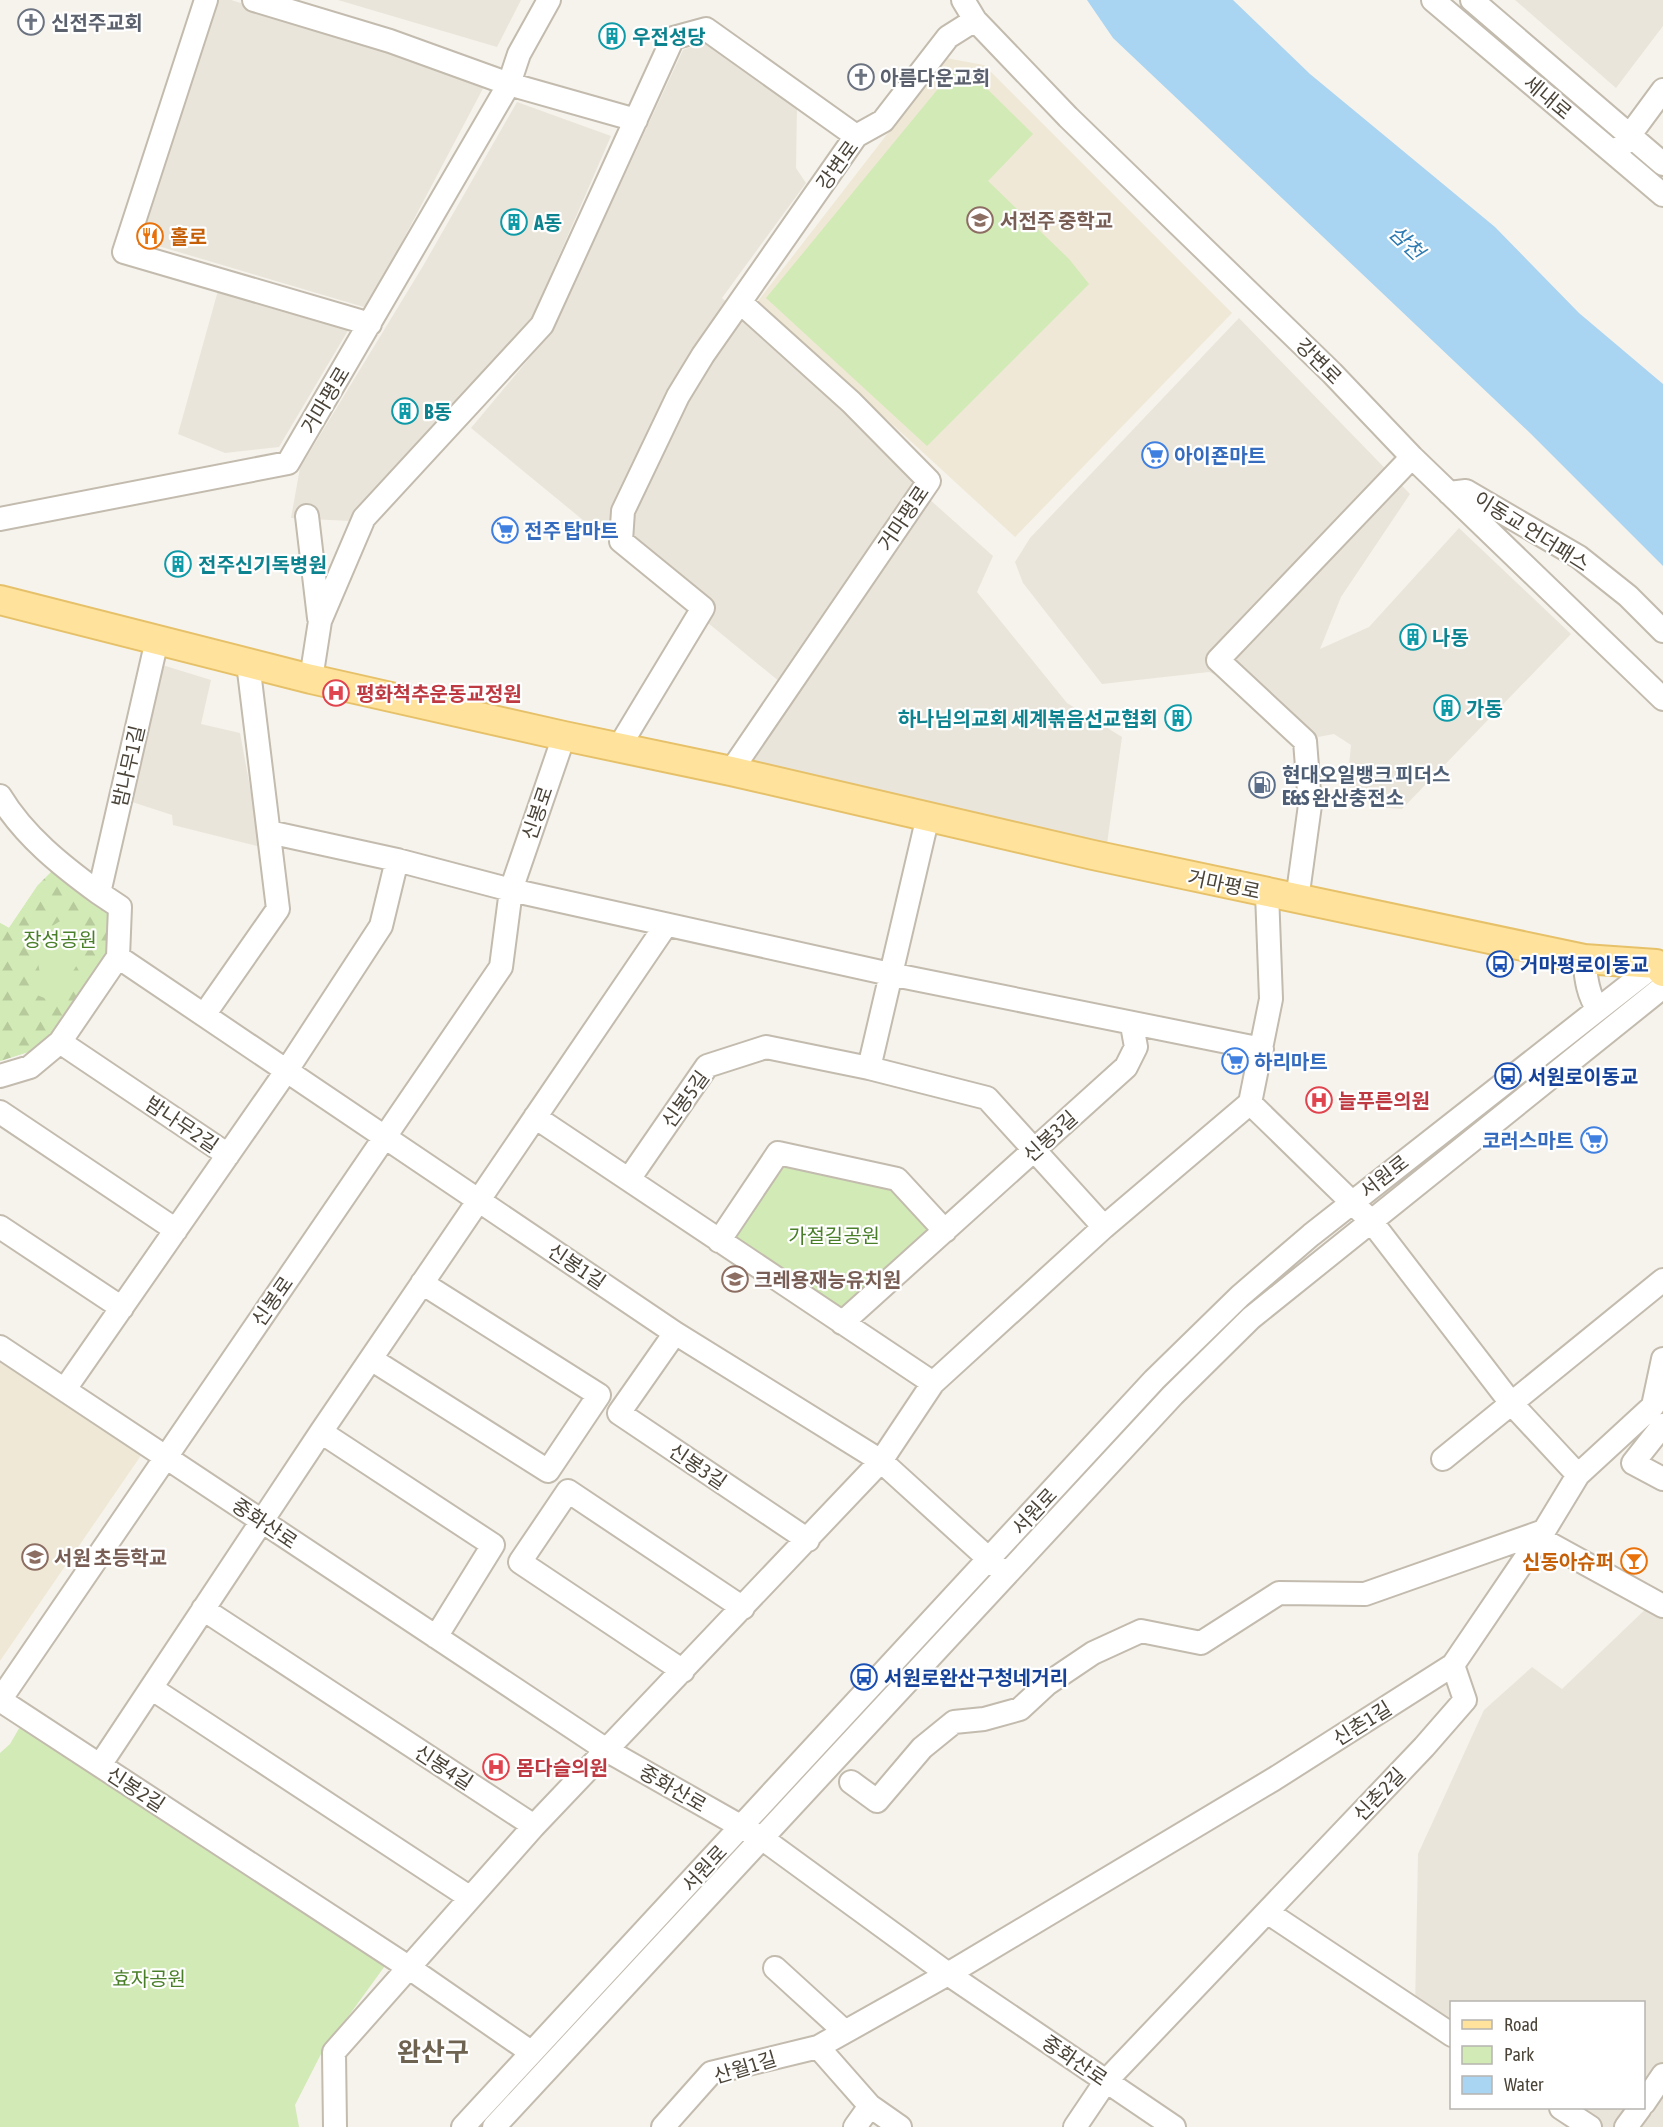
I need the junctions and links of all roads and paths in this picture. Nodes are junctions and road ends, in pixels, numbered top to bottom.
1 (206, 0) edge
2 (254, 0) edge
3 (549, 0) edge
4 (963, 0) edge
5 (1433, 0) edge
6 (1472, 0) edge
7 (975, 20) junction
8 (509, 84) junction
9 (1663, 90) edge
10 (636, 120) junction
11 (856, 136) junction
12 (1630, 136) junction
13 (1615, 154) junction
14 (1663, 164) edge
15 (1663, 195) edge
16 (740, 302) junction
17 (370, 324) junction
18 (1412, 457) junction
19 (1449, 493) junction
20 (307, 516) dead end
21 (0, 519) edge
22 (0, 600) edge
23 (320, 621) junction
24 (1663, 631) edge
25 (157, 640) junction
26 (249, 663) junction
27 (311, 679) junction
28 (1663, 699) edge
29 (564, 736) junction
30 (619, 747) junction
31 (731, 771) junction
32 (0, 796) edge
33 (928, 816) junction
34 (269, 832) junction
35 (397, 860) junction
36 (511, 890) junction
37 (99, 893) junction
38 (1267, 893) junction
39 (1297, 900) junction
40 (666, 924) junction
41 (118, 957) junction
42 (1584, 958) junction
43 (1661, 970) edge
44 (890, 974) junction
45 (1598, 1009) junction
46 (204, 1015) junction
47 (1132, 1025) junction
48 (60, 1042) junction
49 (1262, 1049) junction
50 (869, 1068) junction
51 (287, 1070) junction
52 (0, 1076) edge
53 (1250, 1103) junction
54 (0, 1112) edge
55 (535, 1117) junction
56 (386, 1136) junction
57 (1035, 1149) junction
58 (228, 1155) junction
59 (628, 1179) junction
60 (479, 1200) junction
61 (1352, 1202) junction
62 (1371, 1221) junction
63 (0, 1227) edge
64 (1104, 1227) junction
65 (176, 1230) junction
66 (945, 1231) junction
67 (719, 1241) junction
68 (1663, 1280) edge
69 (422, 1283) junction
70 (122, 1308) junction
71 (842, 1323) junction
72 (675, 1333) junction
73 (0, 1347) edge
74 (371, 1359) junction
75 (1663, 1359) edge
76 (933, 1383) junction
77 (65, 1389) junction
78 (1511, 1403) junction
79 (1663, 1425) edge
80 (321, 1432) junction
81 (167, 1455) junction
82 (1602, 1456) junction
83 (1443, 1459) dead end
84 (881, 1461) junction
85 (1633, 1463) junction
86 (1578, 1475) junction
87 (1663, 1479) edge
88 (262, 1522) junction
89 (1542, 1535) junction
90 (808, 1540) junction
91 (989, 1559) junction
92 (1006, 1575) junction
93 (1663, 1606) edge
94 (743, 1608) junction
95 (203, 1609) junction
96 (436, 1637) junction
97 (1454, 1665) junction
98 (683, 1671) junction
99 (151, 1688) junction
100 (0, 1700) edge
101 (608, 1751) junction
102 (100, 1765) junction
103 (851, 1782) dead end
104 (534, 1826) junction
105 (742, 1828) junction
106 (763, 1839) junction
107 (469, 1897) junction
108 (1267, 1912) junction
109 (408, 1966) junction
110 (775, 1968) dead end
111 (948, 1974) junction
112 (843, 2030) junction
113 (1450, 2034) edge
114 (818, 2046) junction
115 (525, 2048) dead end
116 (1663, 2075) edge
117 (1106, 2081) junction
118 (1645, 2102) edge
119 (870, 2106) junction
120 (1563, 2109) edge
121 (1639, 2109) edge
122 (334, 2127) edge
123 (463, 2127) edge
124 (494, 2127) edge
125 (663, 2127) edge
126 (855, 2127) edge
127 (900, 2127) edge
128 (1075, 2127) edge
129 (1174, 2127) edge
130 (1590, 2127) edge
131 (1626, 2127) edge

1 - 17 street
2 - 8 street
3 - 8 street, 거마평로
4 - 7 street, 강변로
5 - 13 street, 세내로
6 - 12 street, 세내로
7 - 11 street, 강변로
7 - 18 street, 강변로
8 - 10 street
8 - 17 street, 거마평로
9 - 12 street
10 - 11 street
10 - 23 street
11 - 16 street, 강변로
12 - 13 street
12 - 14 street, 세내로
13 - 15 street, 세내로
16 - 30 street, 강변로
16 - 31 street, 거마평로
17 - 21 street, 거마평로
18 - 19 street, 강변로
18 - 39 street
19 - 24 street, 이동교 언더패스
19 - 28 street, 강변로
20 - 23 street
22 - 25 main road, 거마평로
23 - 27 street
25 - 26 main road, 거마평로
25 - 37 street, 밤나무1길
26 - 27 main road, 거마평로
26 - 34 street
27 - 29 main road, 거마평로
29 - 30 main road, 거마평로
29 - 36 street, 신봉로
30 - 31 main road, 거마평로
31 - 33 main road, 거마평로
32 - 37 street
33 - 38 main road, 거마평로
33 - 44 street
34 - 35 street
34 - 46 street
35 - 36 street
35 - 51 street
36 - 40 street
36 - 56 street, 신봉로
37 - 41 street
38 - 39 main road, 거마평로
38 - 49 street
39 - 42 main road, 거마평로
40 - 44 street
40 - 55 street
41 - 46 street
41 - 48 street
42 - 43 main road, 거마평로
42 - 45 street
43 - 45 street, 서원로
43 - 62 street, 서원로
44 - 47 street
44 - 50 street
45 - 61 street, 서원로
46 - 51 street
47 - 49 street
47 - 57 street, 신봉3길
48 - 52 street
48 - 58 street, 밤나무2길
49 - 53 street
50 - 57 street, 신봉5길
50 - 59 street, 신봉5길
51 - 56 street
51 - 58 street
53 - 61 street
53 - 64 street
54 - 65 street
55 - 59 street
55 - 60 street
56 - 60 street, 신봉1길
56 - 81 street, 신봉로
57 - 64 street, 신봉5길
57 - 66 street, 신봉3길
58 - 65 street, 밤나무2길
59 - 67 street
60 - 69 street
60 - 72 street, 신봉1길
61 - 62 street
61 - 91 street, 서원로
62 - 78 street, 서원로
62 - 92 street, 서원로
63 - 70 street
64 - 76 street
65 - 70 street, 밤나무2길
66 - 67 street
66 - 71 street, 신봉3길
67 - 71 street
68 - 78 street
69 - 74 street
69 - 74 street
70 - 77 street, 밤나무2길
71 - 76 street
72 - 84 street
72 - 90 street, 신봉3길
73 - 77 street
74 - 80 street
75 - 82 street, 신촌1길
76 - 84 street
77 - 81 street
78 - 83 street
78 - 86 street, 서원로
79 - 85 street
80 - 88 street
80 - 96 street
81 - 88 street, 중화산로
81 - 100 street, 신봉로
82 - 85 street
82 - 86 street, 신촌1길
84 - 90 street
84 - 91 street
85 - 87 street
86 - 89 street, 신촌1길
88 - 95 street, 신봉2길
88 - 96 street, 중화산로
89 - 93 street
89 - 97 street, 신촌1길
89 - 103 street
90 - 94 street
91 - 92 street
91 - 105 street, 서원로
92 - 106 street, 서원로
94 - 98 street
94 - 98 street
95 - 99 street, 신봉2길
95 - 104 street, 신봉4길
96 - 101 street, 중화산로
97 - 108 street, 신촌2길
97 - 111 street, 신촌1길
98 - 101 street
99 - 102 street, 신봉2길
99 - 107 street
100 - 102 street
101 - 104 street
101 - 105 street, 중화산로
102 - 109 street, 신봉2길
104 - 107 street
105 - 106 street, 중화산로
105 - 123 street, 서원로
106 - 111 street, 중화산로
106 - 124 street, 서원로
107 - 109 street
108 - 113 street
108 - 117 street, 신촌2길
109 - 115 street
109 - 122 street
110 - 112 street
111 - 112 street, 산월1길
111 - 117 street, 중화산로
112 - 114 street, 산월1길
114 - 119 street
114 - 125 street, 산월1길
116 - 118 street
117 - 128 street, 신촌2길
117 - 129 street, 중화산로
119 - 126 street
119 - 127 street
120 - 130 street
121 - 131 street

